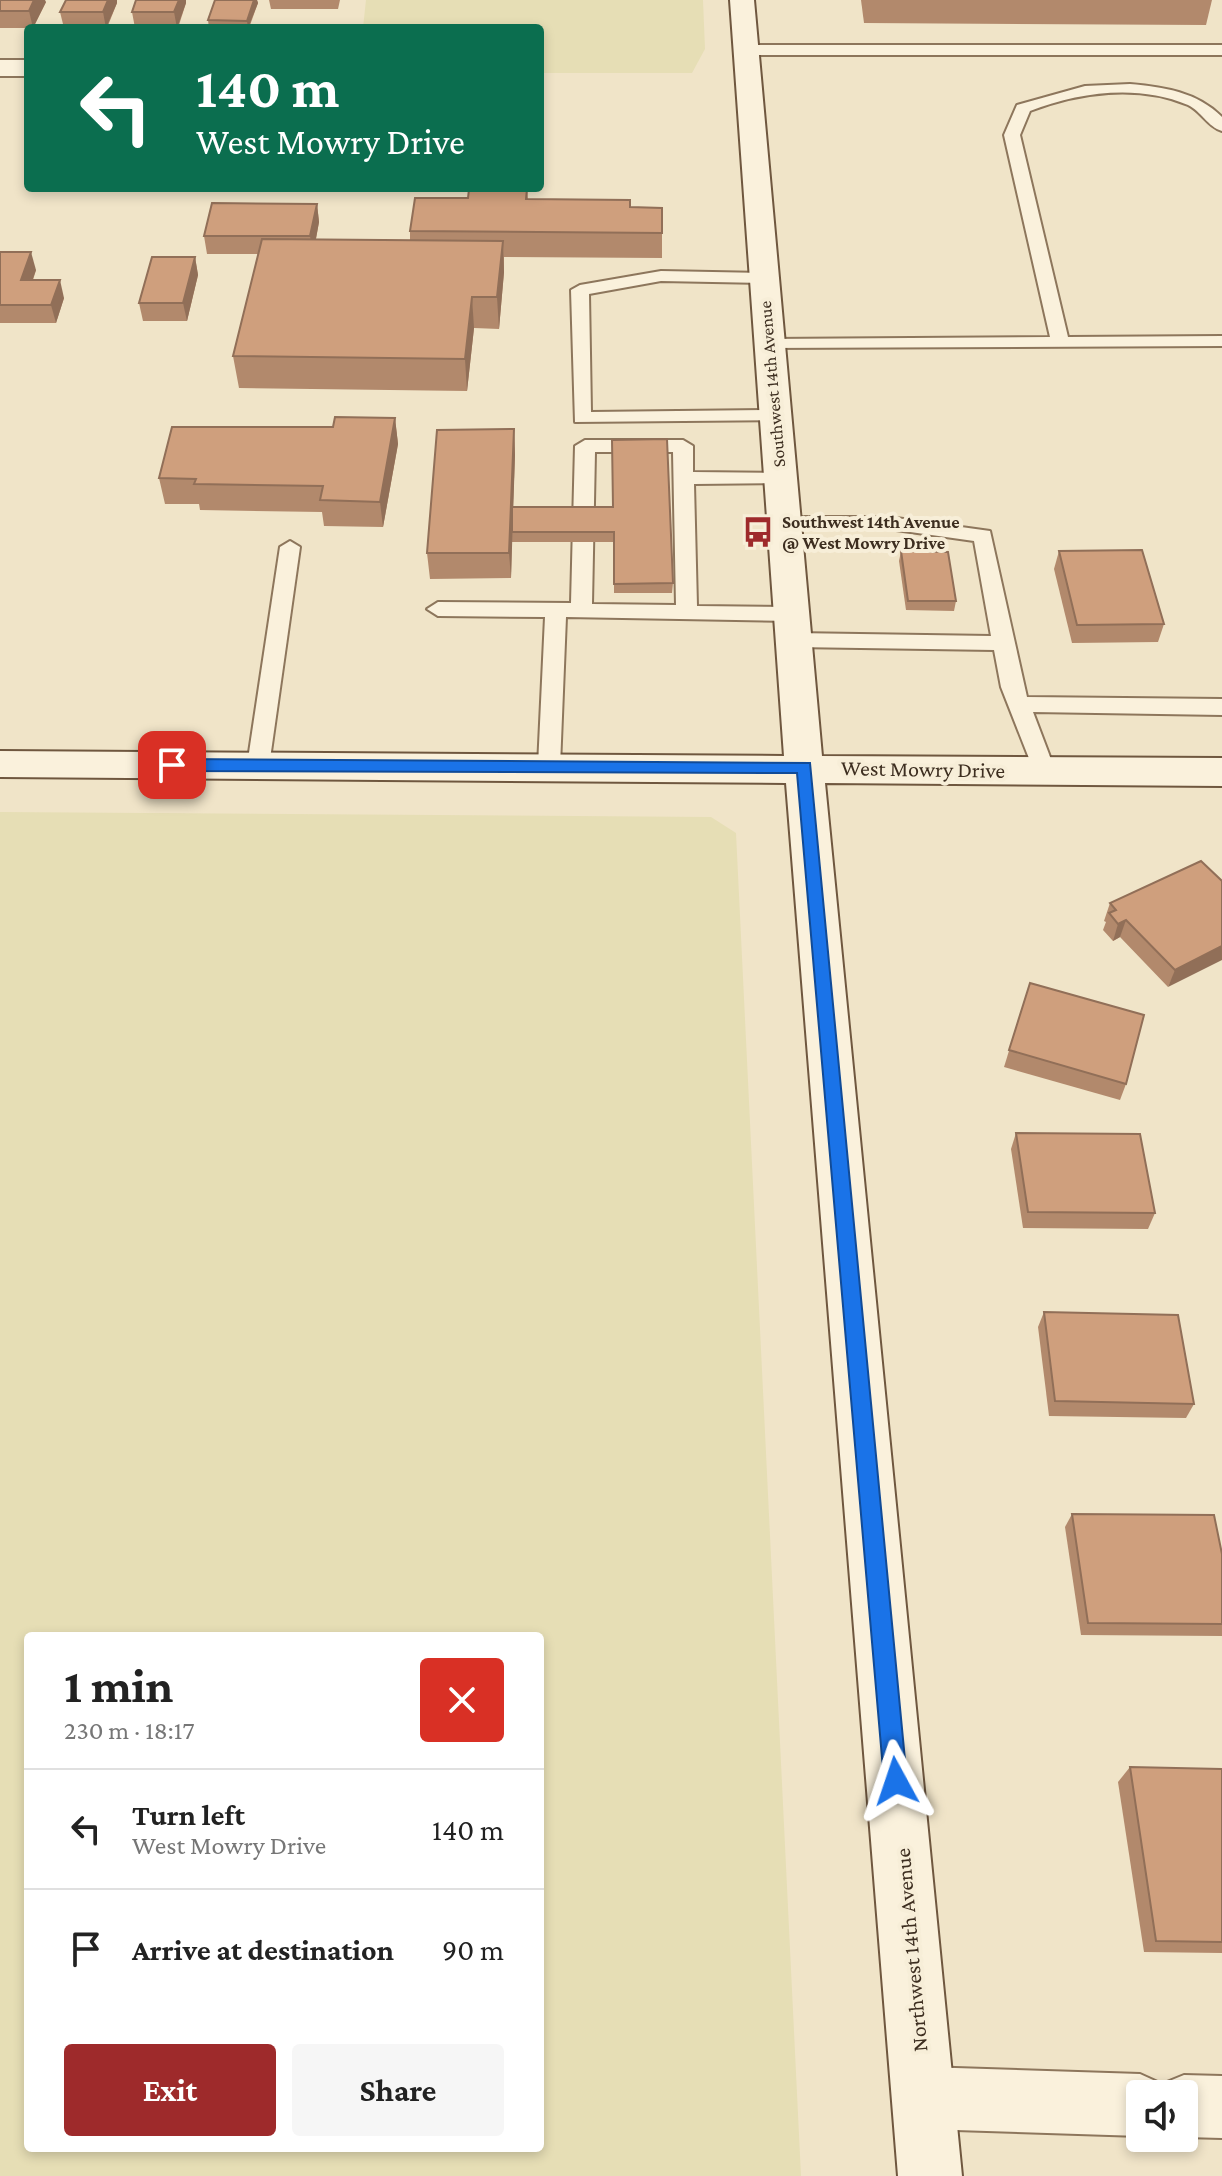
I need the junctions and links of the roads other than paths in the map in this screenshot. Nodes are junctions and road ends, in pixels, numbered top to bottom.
1 (742, 0) edge
2 (746, 50) junction
3 (1222, 50) edge
4 (0, 68) edge
5 (24, 68) edge
6 (1222, 126) edge
7 (764, 278) junction
8 (1222, 341) edge
9 (1060, 342) junction
10 (769, 344) junction
11 (775, 416) junction
12 (780, 477) junction
13 (684, 478) junction
14 (784, 523) junction
15 (290, 547) dead end
16 (438, 609) dead end
17 (556, 610) junction
18 (581, 610) junction
19 (687, 612) junction
20 (792, 627) junction
21 (1004, 643) junction
22 (1019, 704) junction
23 (1222, 707) edge
24 (0, 764) edge
25 (258, 766) junction
26 (549, 766) junction
27 (804, 767) junction
28 (1044, 770) junction
29 (1222, 772) edge
30 (924, 2098) junction
31 (1126, 2105) edge
32 (1198, 2106) edge
33 (1222, 2107) edge
34 (930, 2176) edge

1 - 2 street, Southwest 14th Avenue
2 - 3 lane
2 - 7 street, Southwest 14th Avenue
4 - 5 street
6 - 9 lane
7 - 10 street, Southwest 14th Avenue
7 - 11 lane
8 - 9 lane
9 - 10 lane
10 - 11 street, Southwest 14th Avenue
11 - 12 street, Southwest 14th Avenue
12 - 13 lane
12 - 14 street, Southwest 14th Avenue
13 - 18 lane
13 - 19 lane
14 - 20 street, Southwest 14th Avenue
14 - 21 lane
15 - 25 lane
16 - 17 lane
17 - 18 lane
17 - 26 lane
18 - 19 lane
19 - 20 lane
20 - 21 lane
20 - 27 street, Southwest 14th Avenue
21 - 22 lane
22 - 23 lane
22 - 28 lane
24 - 25 street, West Mowry Drive
25 - 26 street, West Mowry Drive
26 - 27 street, West Mowry Drive
27 - 28 street, West Mowry Drive
27 - 30 street, Northwest 14th Avenue
28 - 29 street, West Mowry Drive
30 - 31 street
30 - 34 street, Northwest 14th Avenue
32 - 33 street

